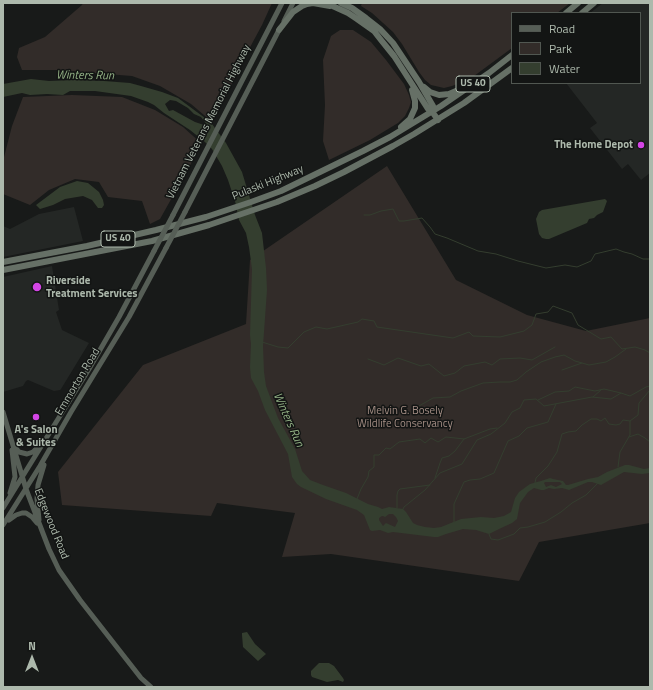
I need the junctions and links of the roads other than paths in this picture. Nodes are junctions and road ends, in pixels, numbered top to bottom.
1 (282, 3) edge
2 (293, 3) edge
3 (326, 3) edge
4 (344, 3) edge
5 (578, 3) edge
6 (594, 3) edge
7 (339, 5) edge
8 (352, 8) junction
9 (567, 12) edge
10 (583, 12) edge
11 (279, 30) junction
12 (511, 56) edge
13 (400, 65) junction
14 (510, 70) edge
15 (419, 82) junction
16 (472, 85) junction
17 (432, 111) junction
18 (438, 120) junction
19 (378, 143) junction
20 (166, 248) joint
21 (154, 251) joint
22 (3, 262) edge
23 (3, 270) edge
24 (3, 412) edge
25 (45, 441) junction
26 (12, 443) junction
27 (51, 449) junction
28 (22, 478) junction
29 (26, 489) junction
30 (4, 508) edge
31 (3, 525) edge
32 (41, 529) junction
33 (151, 687) edge

1 - 21 main road, Vietnam Veterans Memorial Highway, bridge
2 - 11 main road, Vietnam Veterans Memorial Highway
3 - 7 highway
4 - 8 highway
5 - 9 highway
6 - 10 highway
7 - 8 highway
7 - 11 highway
7 - 13 highway
8 - 15 highway
11 - 20 main road, Vietnam Veterans Memorial Highway, bridge
12 - 16 highway, Pulaski Highway / US 40
13 - 17 highway
13 - 19 highway
14 - 18 highway, Pulaski Highway / US 40
15 - 16 highway
15 - 17 highway
16 - 17 highway, Pulaski Highway / US 40
17 - 18 highway
17 - 19 highway, Pulaski Highway / US 40
18 - 23 highway, Pulaski Highway / US 40
19 - 22 highway, Pulaski Highway / US 40
20 - 27 main road, Emmorton Road
21 - 25 main road, Emmorton Road
24 - 26 main road, Edgewood Road
25 - 26 main road
25 - 28 main road, Emmorton Road
26 - 28 main road, Edgewood Road
26 - 30 main road
27 - 29 main road, Emmorton Road
27 - 32 main road
28 - 29 main road, Edgewood Road
28 - 30 main road, Emmorton Road
29 - 31 main road, Emmorton Road
29 - 32 main road, Edgewood Road
31 - 32 main road
32 - 33 main road, Edgewood Road

